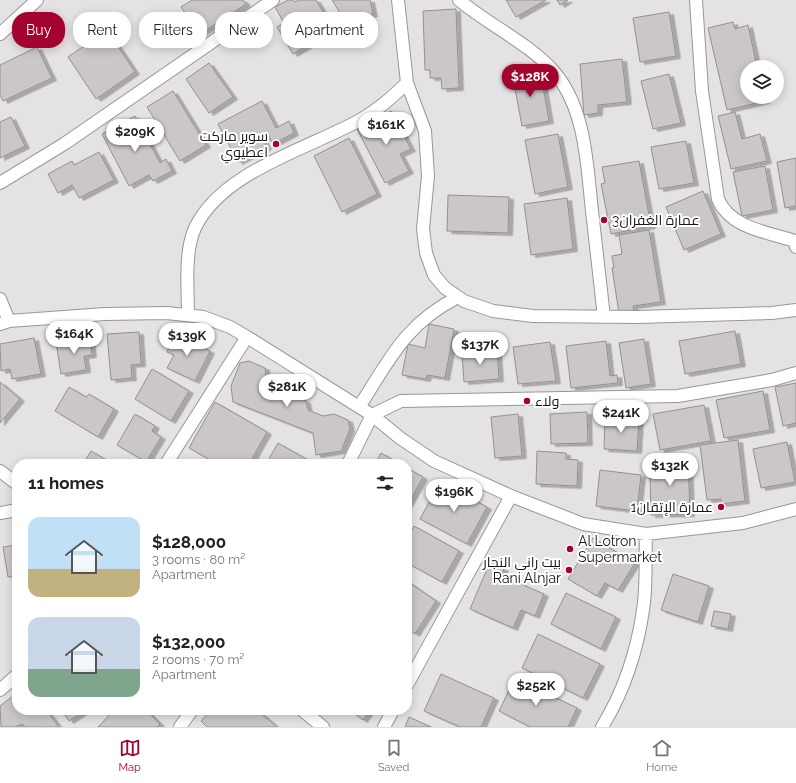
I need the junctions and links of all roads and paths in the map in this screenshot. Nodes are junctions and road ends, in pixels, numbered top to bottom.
1 (37, 0) edge
2 (273, 0) edge
3 (459, 0) edge
4 (696, 0) edge
5 (400, 1) edge
6 (0, 34) edge
7 (407, 83) junction
8 (0, 184) edge
9 (796, 243) edge
10 (458, 297) junction
11 (0, 299) edge
12 (796, 310) edge
13 (188, 315) junction
14 (604, 316) junction
15 (4, 322) edge
16 (247, 337) junction
17 (796, 373) edge
18 (359, 408) junction
19 (372, 415) junction
20 (169, 459) edge
21 (350, 459) edge
22 (0, 471) edge
23 (12, 480) edge
24 (511, 496) junction
25 (796, 509) edge
26 (12, 511) edge
27 (0, 513) edge
28 (646, 534) junction
29 (412, 676) edge
30 (12, 679) edge
31 (0, 690) edge
32 (188, 715) edge
33 (308, 715) edge
34 (390, 715) edge
35 (180, 727) edge
36 (323, 727) edge
37 (384, 727) edge
38 (602, 727) edge

1 - 6 street
2 - 8 street
3 - 14 street
4 - 9 street
5 - 7 street
7 - 10 street
7 - 13 street
10 - 14 street
10 - 18 street
11 - 15 street
12 - 14 street
13 - 15 street
13 - 16 street
16 - 18 street
16 - 20 street
17 - 19 street
18 - 19 street
19 - 21 street
19 - 24 street
22 - 23 street
24 - 28 street
24 - 29 street
25 - 28 street
26 - 27 street
28 - 38 street
30 - 31 street
32 - 35 street
33 - 36 street
34 - 37 street

